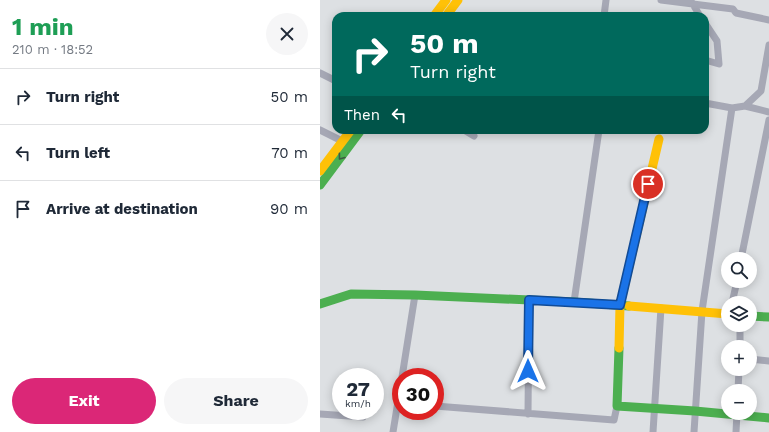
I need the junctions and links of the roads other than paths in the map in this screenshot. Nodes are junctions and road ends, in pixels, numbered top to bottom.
1 (446, 0) edge
2 (458, 0) edge
3 (606, 0) edge
4 (661, 0) edge
5 (691, 2) edge
6 (437, 12) edge
7 (449, 12) edge
8 (604, 12) edge
9 (697, 12) edge
10 (769, 20) edge
11 (709, 29) edge
12 (769, 45) edge
13 (709, 61) edge
14 (767, 65) edge
15 (320, 73) edge
16 (332, 79) edge
17 (709, 104) edge
18 (745, 106) junction
19 (732, 108) junction
20 (769, 112) edge
21 (769, 120) edge
22 (320, 130) edge
23 (348, 134) edge
24 (359, 134) edge
25 (471, 134) edge
26 (598, 134) edge
27 (474, 136) dead end
28 (659, 138) dead end
29 (342, 141) junction
30 (320, 171) edge
31 (320, 185) edge
32 (742, 252) edge
33 (415, 295) junction
34 (529, 300) junction
35 (574, 302) junction
36 (320, 304) edge
37 (620, 305) junction
38 (661, 308) junction
39 (702, 312) junction
40 (721, 313) edge
41 (757, 316) edge
42 (769, 317) edge
43 (757, 360) edge
44 (769, 361) edge
45 (403, 368) edge
46 (617, 406) junction
47 (444, 407) edge
48 (654, 408) junction
49 (695, 412) junction
50 (721, 413) edge
51 (320, 414) edge
52 (528, 414) junction
53 (332, 415) edge
54 (757, 416) edge
55 (769, 418) edge
56 (396, 420) edge
57 (737, 420) edge
58 (393, 432) edge
59 (653, 432) edge
60 (694, 432) edge
61 (736, 432) edge

1 - 6 street
2 - 7 street
3 - 8 street
4 - 5 street
5 - 9 street
5 - 10 street
11 - 13 street
12 - 14 street
14 - 18 street
15 - 16 street
17 - 19 street
18 - 19 street
18 - 20 street
19 - 39 street
21 - 32 street
22 - 29 street
23 - 29 street
24 -> 31 street
25 - 27 street
26 - 35 street
28 - 37 street
29 - 30 street
33 - 34 street
33 - 36 street
33 - 45 street
34 - 35 street
34 - 52 street
35 - 37 street
37 - 38 street
37 - 46 street
38 - 39 street
38 - 48 street
39 - 40 street
39 - 49 street
41 - 42 street
43 - 44 street
46 - 48 street
46 - 52 street
47 - 52 street
48 - 49 street
48 - 59 street
49 - 50 street
49 - 60 street
51 - 53 street
54 - 55 street
56 - 58 street
57 - 61 street

